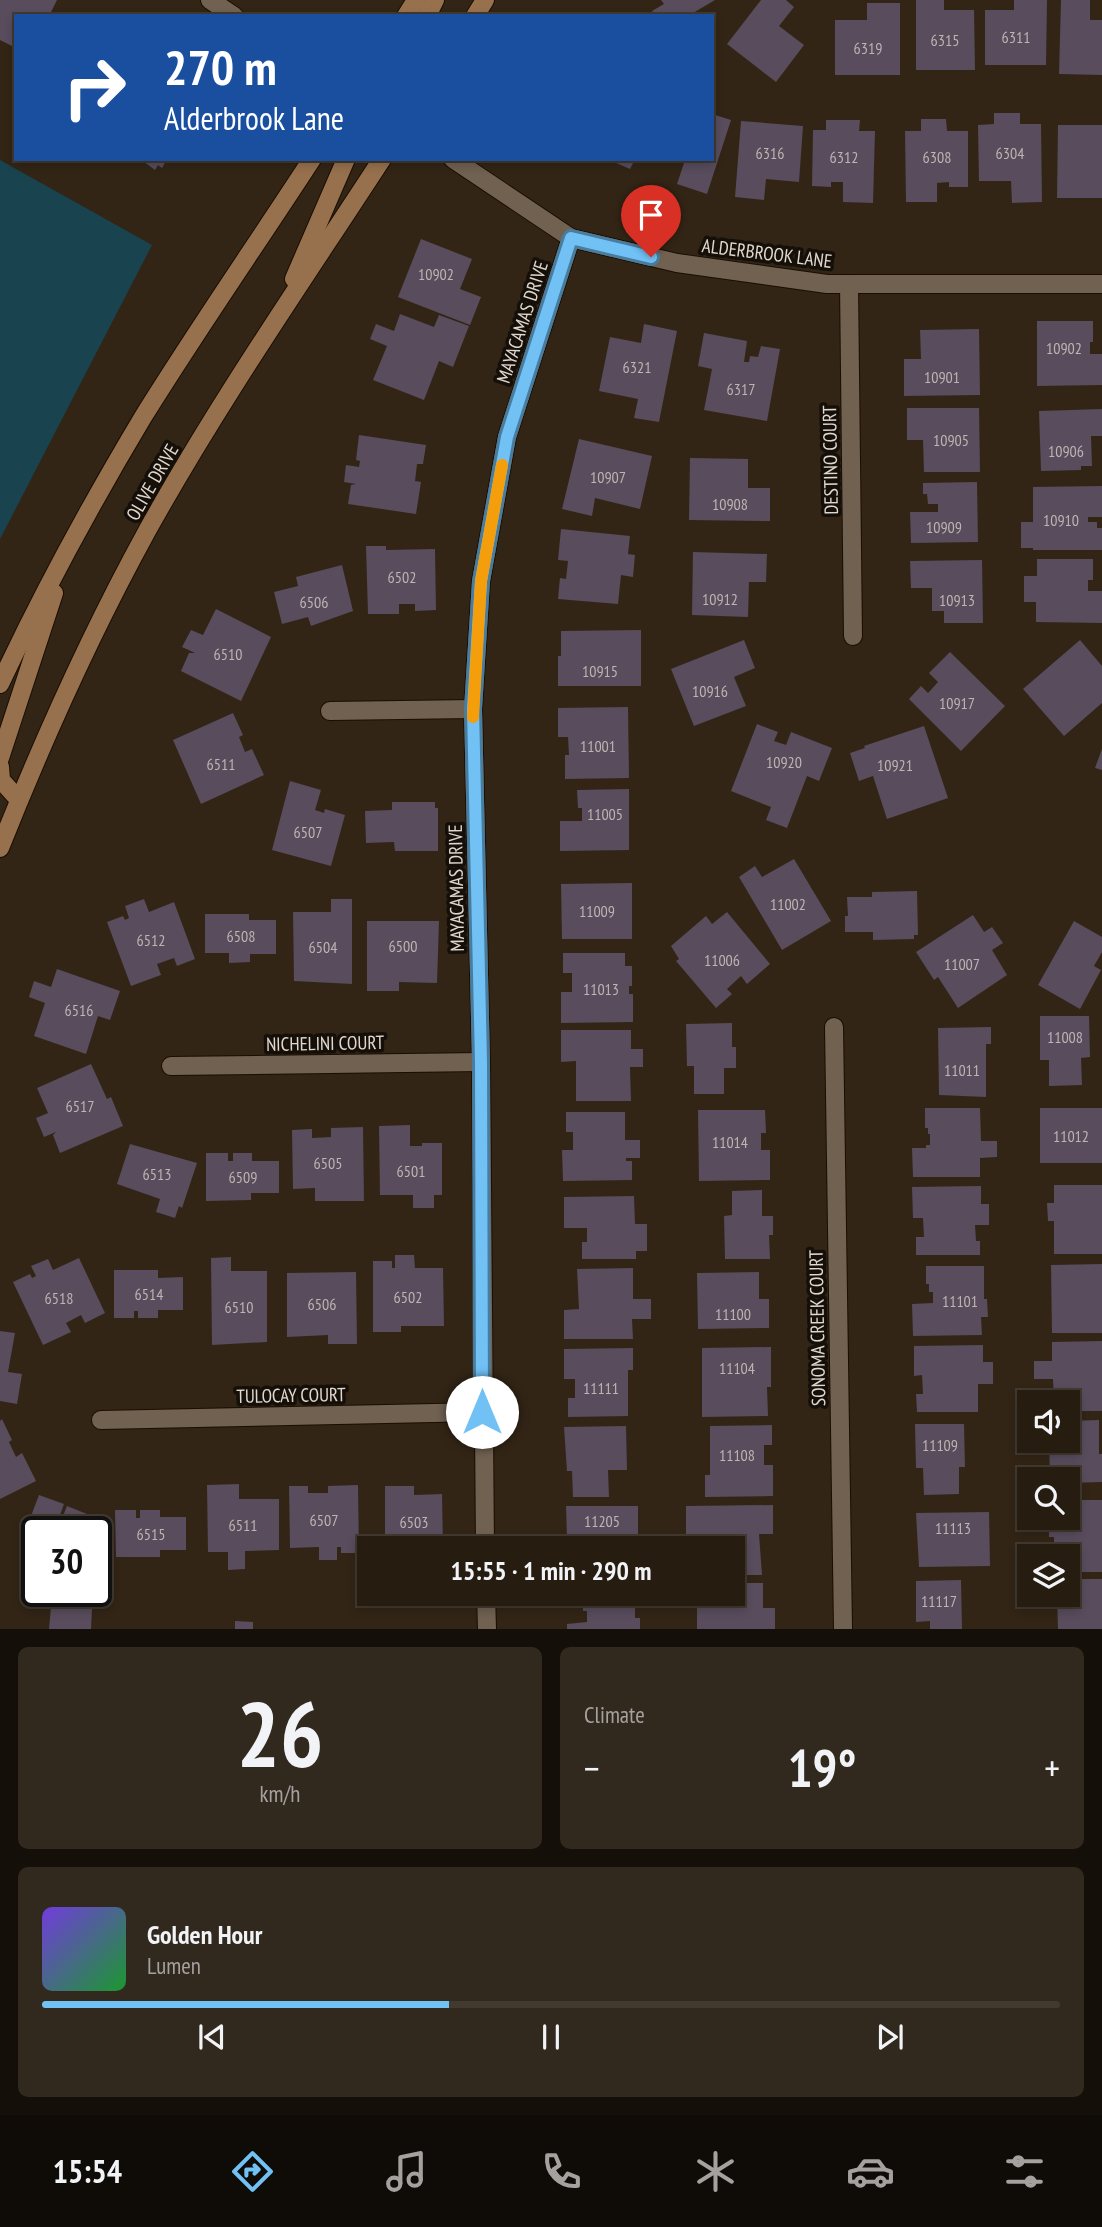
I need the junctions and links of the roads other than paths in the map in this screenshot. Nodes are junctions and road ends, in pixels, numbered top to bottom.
1 (210, 0) edge
2 (231, 14) edge
3 (311, 161) edge
4 (345, 161) edge
5 (381, 161) edge
6 (456, 161) edge
7 (571, 238) junction
8 (849, 284) junction
9 (1102, 284) edge
10 (273, 327) junction
11 (69, 546) junction
12 (853, 636) dead end
13 (0, 684) edge
14 (473, 709) junction
15 (330, 711) dead end
16 (0, 758) edge
17 (0, 767) edge
18 (19, 800) junction
19 (0, 848) edge
20 (834, 1027) dead end
21 (481, 1062) junction
22 (170, 1066) dead end
23 (482, 1412) junction
24 (101, 1420) dead end
25 (485, 1536) edge
26 (486, 1606) edge
27 (487, 1629) edge
28 (843, 1629) edge

1 - 2 street
3 - 11 main road, OLIVE DRIVE
4 - 10 main road
5 - 10 main road, OLIVE DRIVE
6 - 7 street, ALDERBROOK LANE
7 - 8 street, ALDERBROOK LANE
7 - 14 street, MAYACAMAS DRIVE
8 - 9 street, ALDERBROOK LANE
8 - 12 street, DESTINO COURT
10 - 18 main road, OLIVE DRIVE
11 - 13 main road, OLIVE DRIVE
11 - 16 main road
14 - 15 street
14 - 21 street, MAYACAMAS DRIVE
17 - 18 main road
18 - 19 main road, OLIVE DRIVE
20 - 28 street, SONOMA CREEK COURT
21 - 22 street, NICHELINI COURT
21 - 23 street, MAYACAMAS DRIVE
23 - 24 street, TULOCAY COURT
23 - 25 street, MAYACAMAS DRIVE
26 - 27 street

